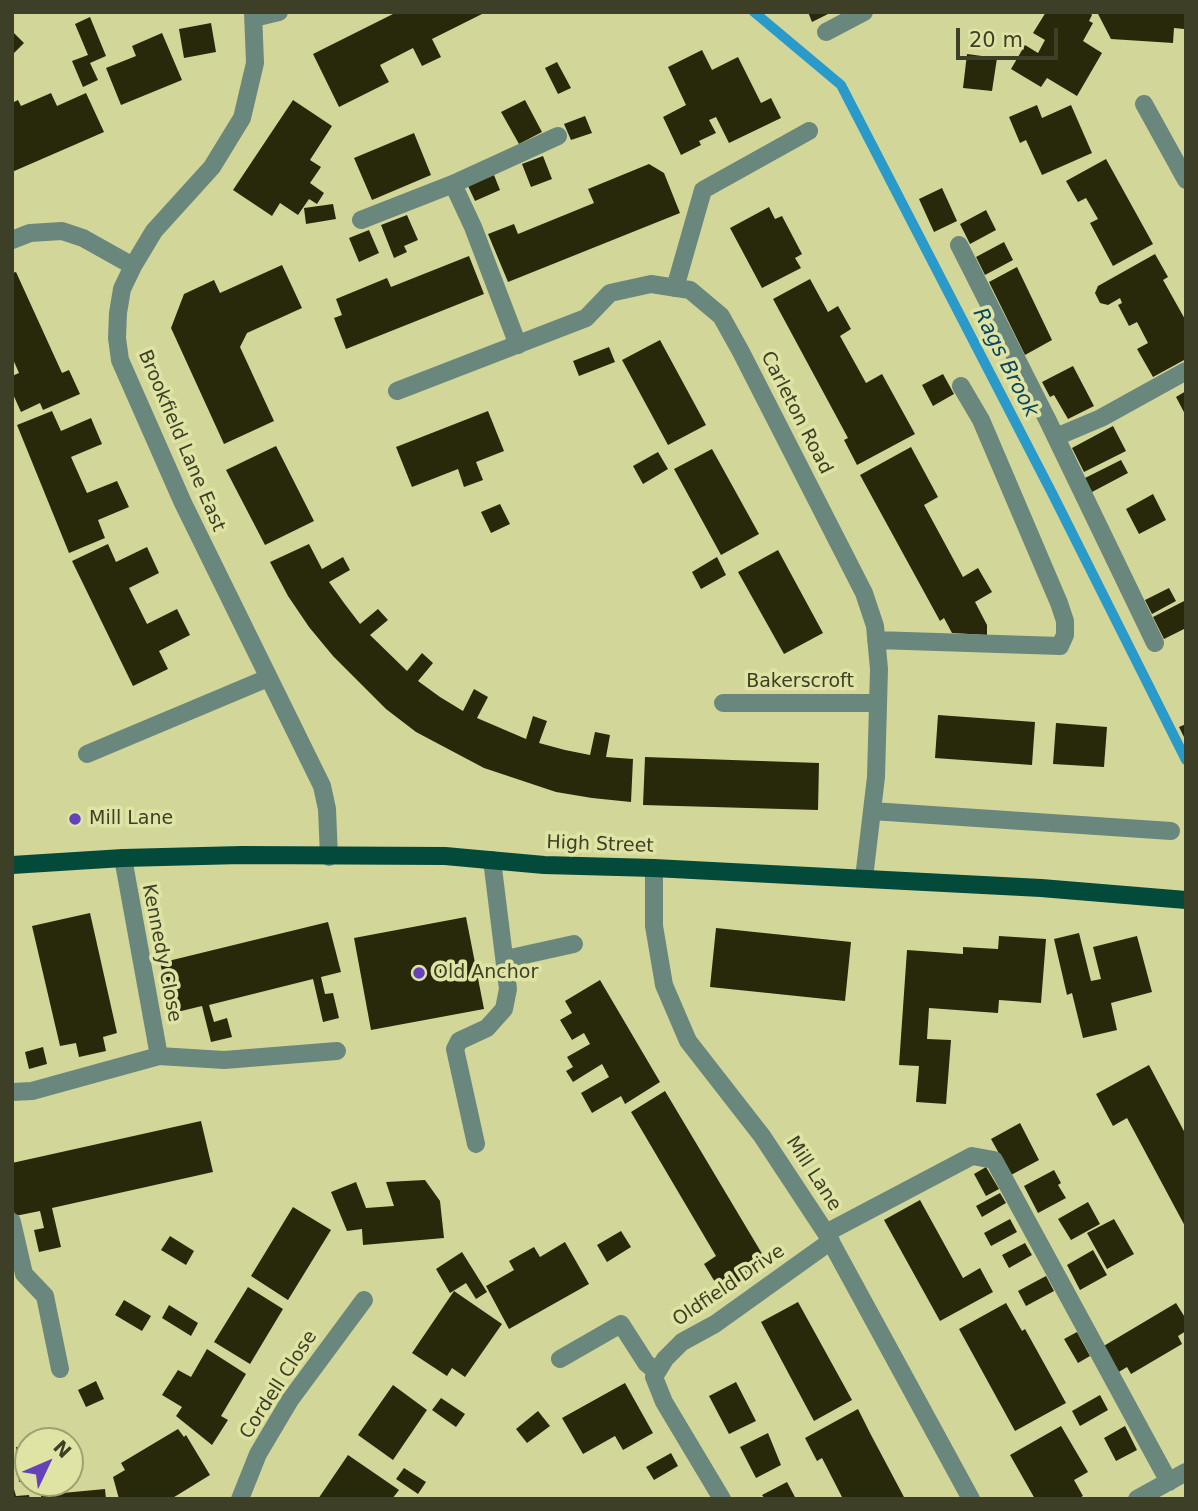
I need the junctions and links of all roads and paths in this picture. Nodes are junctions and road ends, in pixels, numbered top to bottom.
1 (279, 12) edge
2 (864, 12) edge
3 (253, 15) edge
4 (826, 32) dead end
5 (1144, 104) dead end
6 (809, 131) dead end
7 (558, 136) dead end
8 (1186, 180) edge
9 (453, 184) junction
10 (361, 220) dead end
11 (12, 240) edge
12 (959, 244) dead end
13 (133, 266) junction
14 (675, 288) junction
15 (518, 345) junction
16 (1186, 371) edge
17 (961, 386) dead end
18 (397, 391) dead end
19 (1056, 437) junction
20 (876, 640) junction
21 (1155, 643) dead end
22 (268, 678) junction
23 (723, 703) dead end
24 (878, 704) junction
25 (87, 754) dead end
26 (872, 811) junction
27 (1171, 831) dead end
28 (329, 857) junction
29 (122, 858) junction
30 (492, 860) junction
31 (12, 865) edge
32 (654, 868) junction
33 (864, 878) junction
34 (1186, 900) edge
35 (574, 944) dead end
36 (506, 959) junction
37 (337, 1051) dead end
38 (159, 1056) junction
39 (12, 1092) edge
40 (476, 1144) dead end
41 (12, 1222) edge
42 (828, 1237) junction
43 (18, 1275) edge
44 (364, 1300) dead end
45 (561, 1359) dead end
46 (60, 1368) dead end
47 (657, 1372) junction
48 (1186, 1472) edge
49 (1169, 1482) junction
50 (240, 1499) edge
51 (722, 1499) edge
52 (971, 1499) edge
53 (1137, 1499) edge

1 - 3 street
2 - 4 street
3 - 13 street, Brookfield Lane East
5 - 8 street
6 - 14 street
7 - 9 street
9 - 10 street
9 - 15 street
11 - 13 street
12 - 19 street
13 - 22 street, Brookfield Lane East
14 - 15 street, Carleton Road
14 - 20 street, Carleton Road
15 - 18 street, Carleton Road
16 - 19 street
17 - 20 street
19 - 21 street
20 - 24 street, Carleton Road
22 - 25 street
22 - 28 street, Brookfield Lane East
23 - 24 street, Bakerscroft
24 - 26 street, Carleton Road
26 - 27 street
26 - 33 street, Carleton Road
28 - 29 main road, High Street
28 - 30 main road, High Street
29 - 31 main road, High Street
29 - 38 street, Kennedy Close
30 - 32 main road, High Street
30 - 36 street
32 - 33 main road, High Street
32 - 42 street, Mill Lane
33 - 34 main road, High Street
35 - 36 street
36 - 40 street
37 - 38 street
38 - 39 street
41 - 43 street
42 - 47 street, Oldfield Drive
42 - 49 street, Oldfield Drive
42 - 52 street, Mill Lane
43 - 46 street
44 - 50 street, Cordell Close
45 - 47 street
47 - 51 street
48 - 49 street
49 - 53 street

